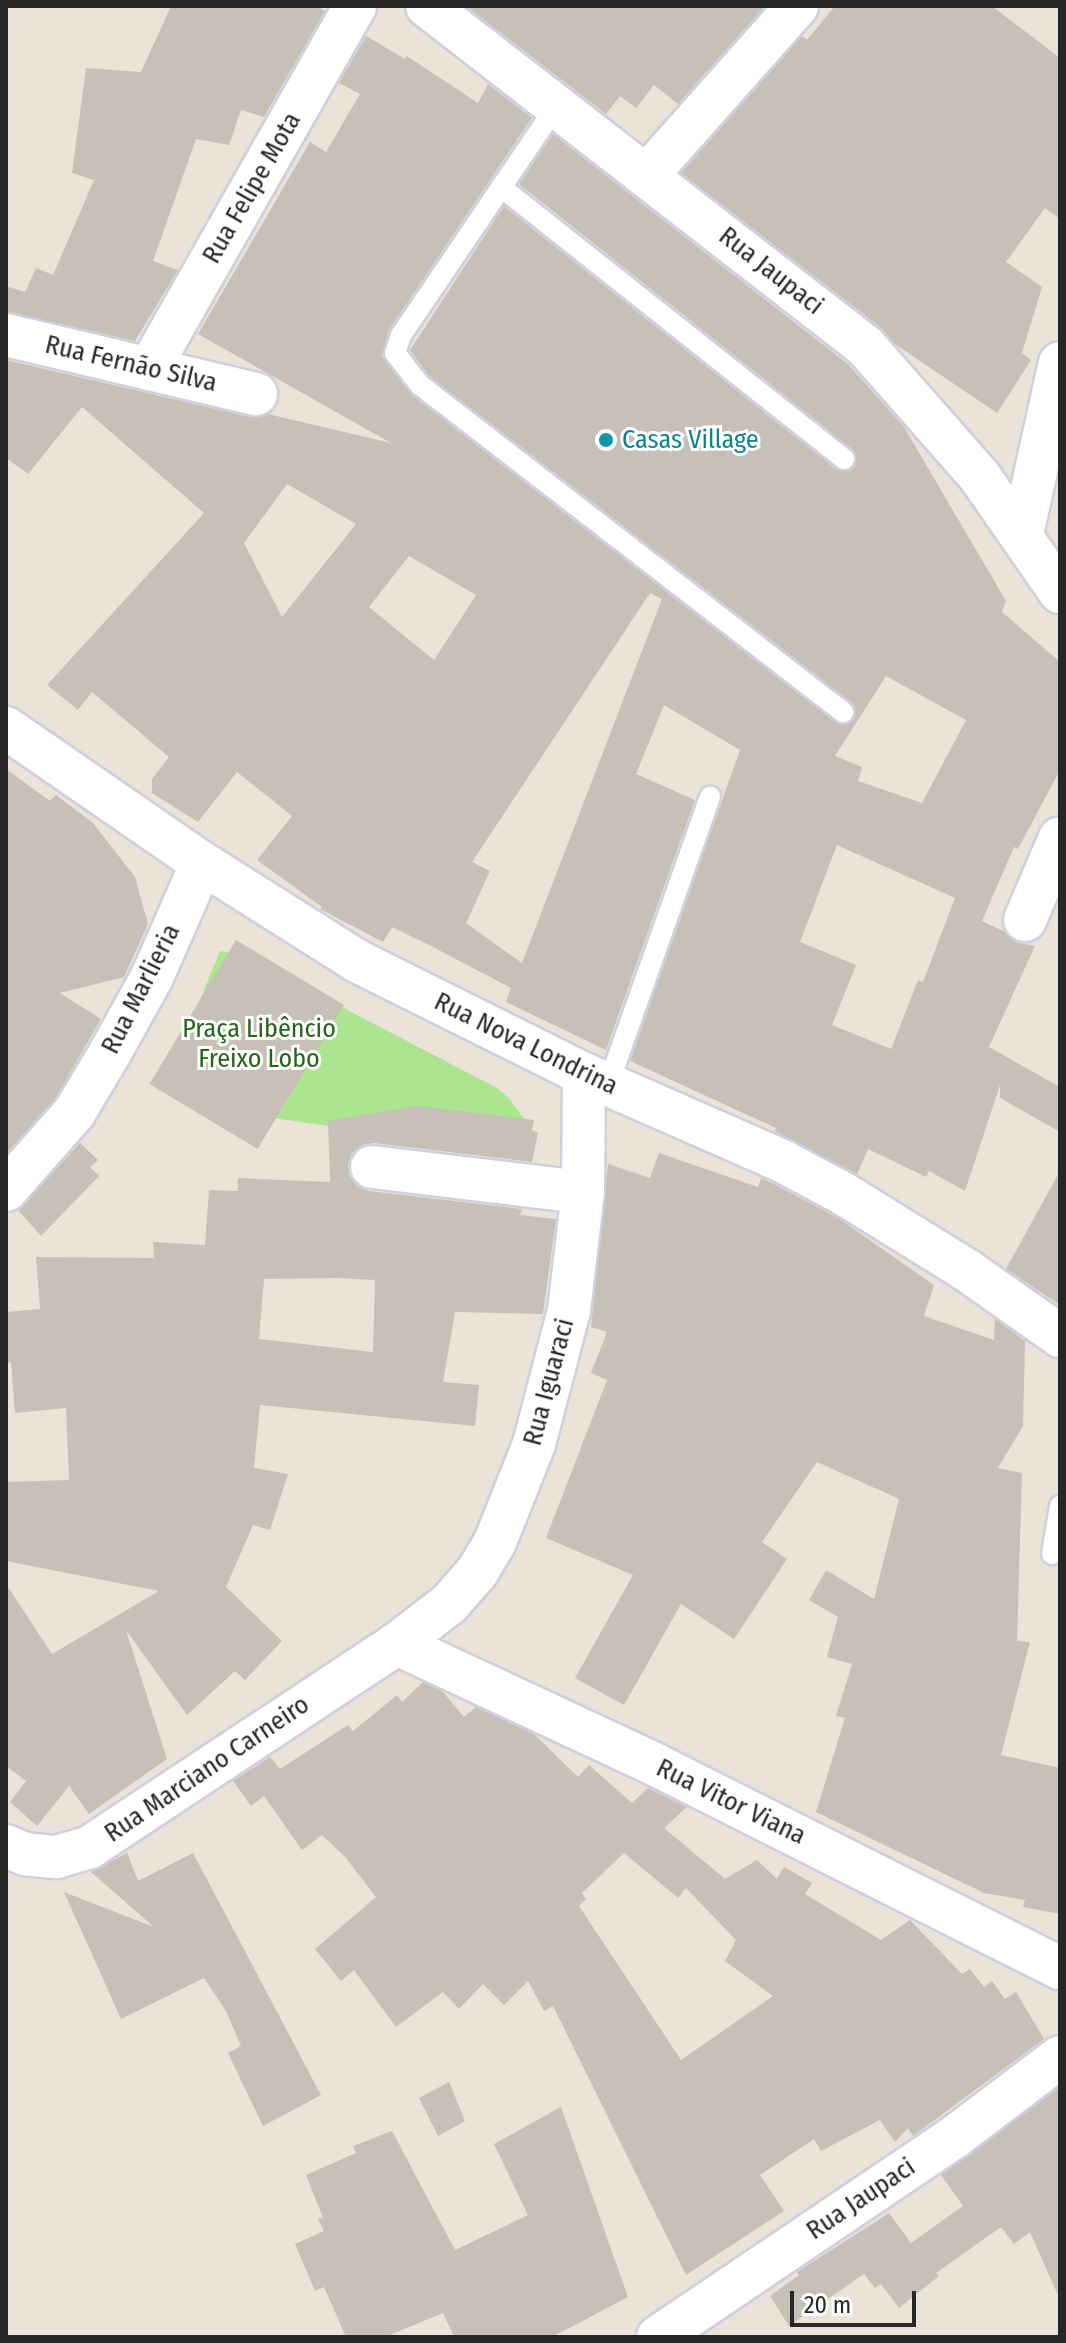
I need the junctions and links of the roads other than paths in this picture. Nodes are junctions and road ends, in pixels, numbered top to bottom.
1 (355, 6) edge
2 (427, 6) edge
3 (797, 6) edge
4 (557, 105) junction
5 (648, 174) junction
6 (501, 187) junction
7 (6, 335) edge
8 (149, 369) junction
9 (1058, 382) edge
10 (256, 394) dead end
11 (844, 459) dead end
12 (1022, 534) junction
13 (1060, 592) edge
14 (843, 712) dead end
15 (6, 728) edge
16 (710, 797) dead end
17 (1060, 838) edge
18 (202, 863) junction
19 (1025, 920) dead end
20 (596, 1079) junction
21 (372, 1167) dead end
22 (6, 1190) edge
23 (583, 1192) junction
24 (1060, 1336) edge
25 (1060, 1506) edge
26 (1052, 1554) dead end
27 (397, 1644) junction
28 (6, 1846) edge
29 (1060, 1968) edge
30 (1060, 2057) edge
31 (658, 2337) edge

1 - 8 street, Rua Felipe Mota
2 - 4 street, Rua Jaupaci
3 - 5 street
4 - 5 street, Rua Jaupaci
4 - 6 lane
5 - 12 street, Rua Jaupaci
6 - 11 lane
6 - 14 lane
7 - 8 street, Rua Fernão Silva
8 - 10 street, Rua Fernão Silva
9 - 12 street
12 - 13 street, Rua Jaupaci
15 - 18 street, Rua Nova Londrina
16 - 20 lane
17 - 19 street
18 - 20 street, Rua Nova Londrina
18 - 22 street, Rua Marlieria
20 - 23 street, Rua Iguaraci
20 - 24 street, Rua Nova Londrina
21 - 23 street
23 - 27 street, Rua Iguaraci
25 - 26 lane
27 - 28 street, Rua Marciano Carneiro
27 - 29 street, Rua Vitor Viana
30 - 31 street, Rua Jaupaci

